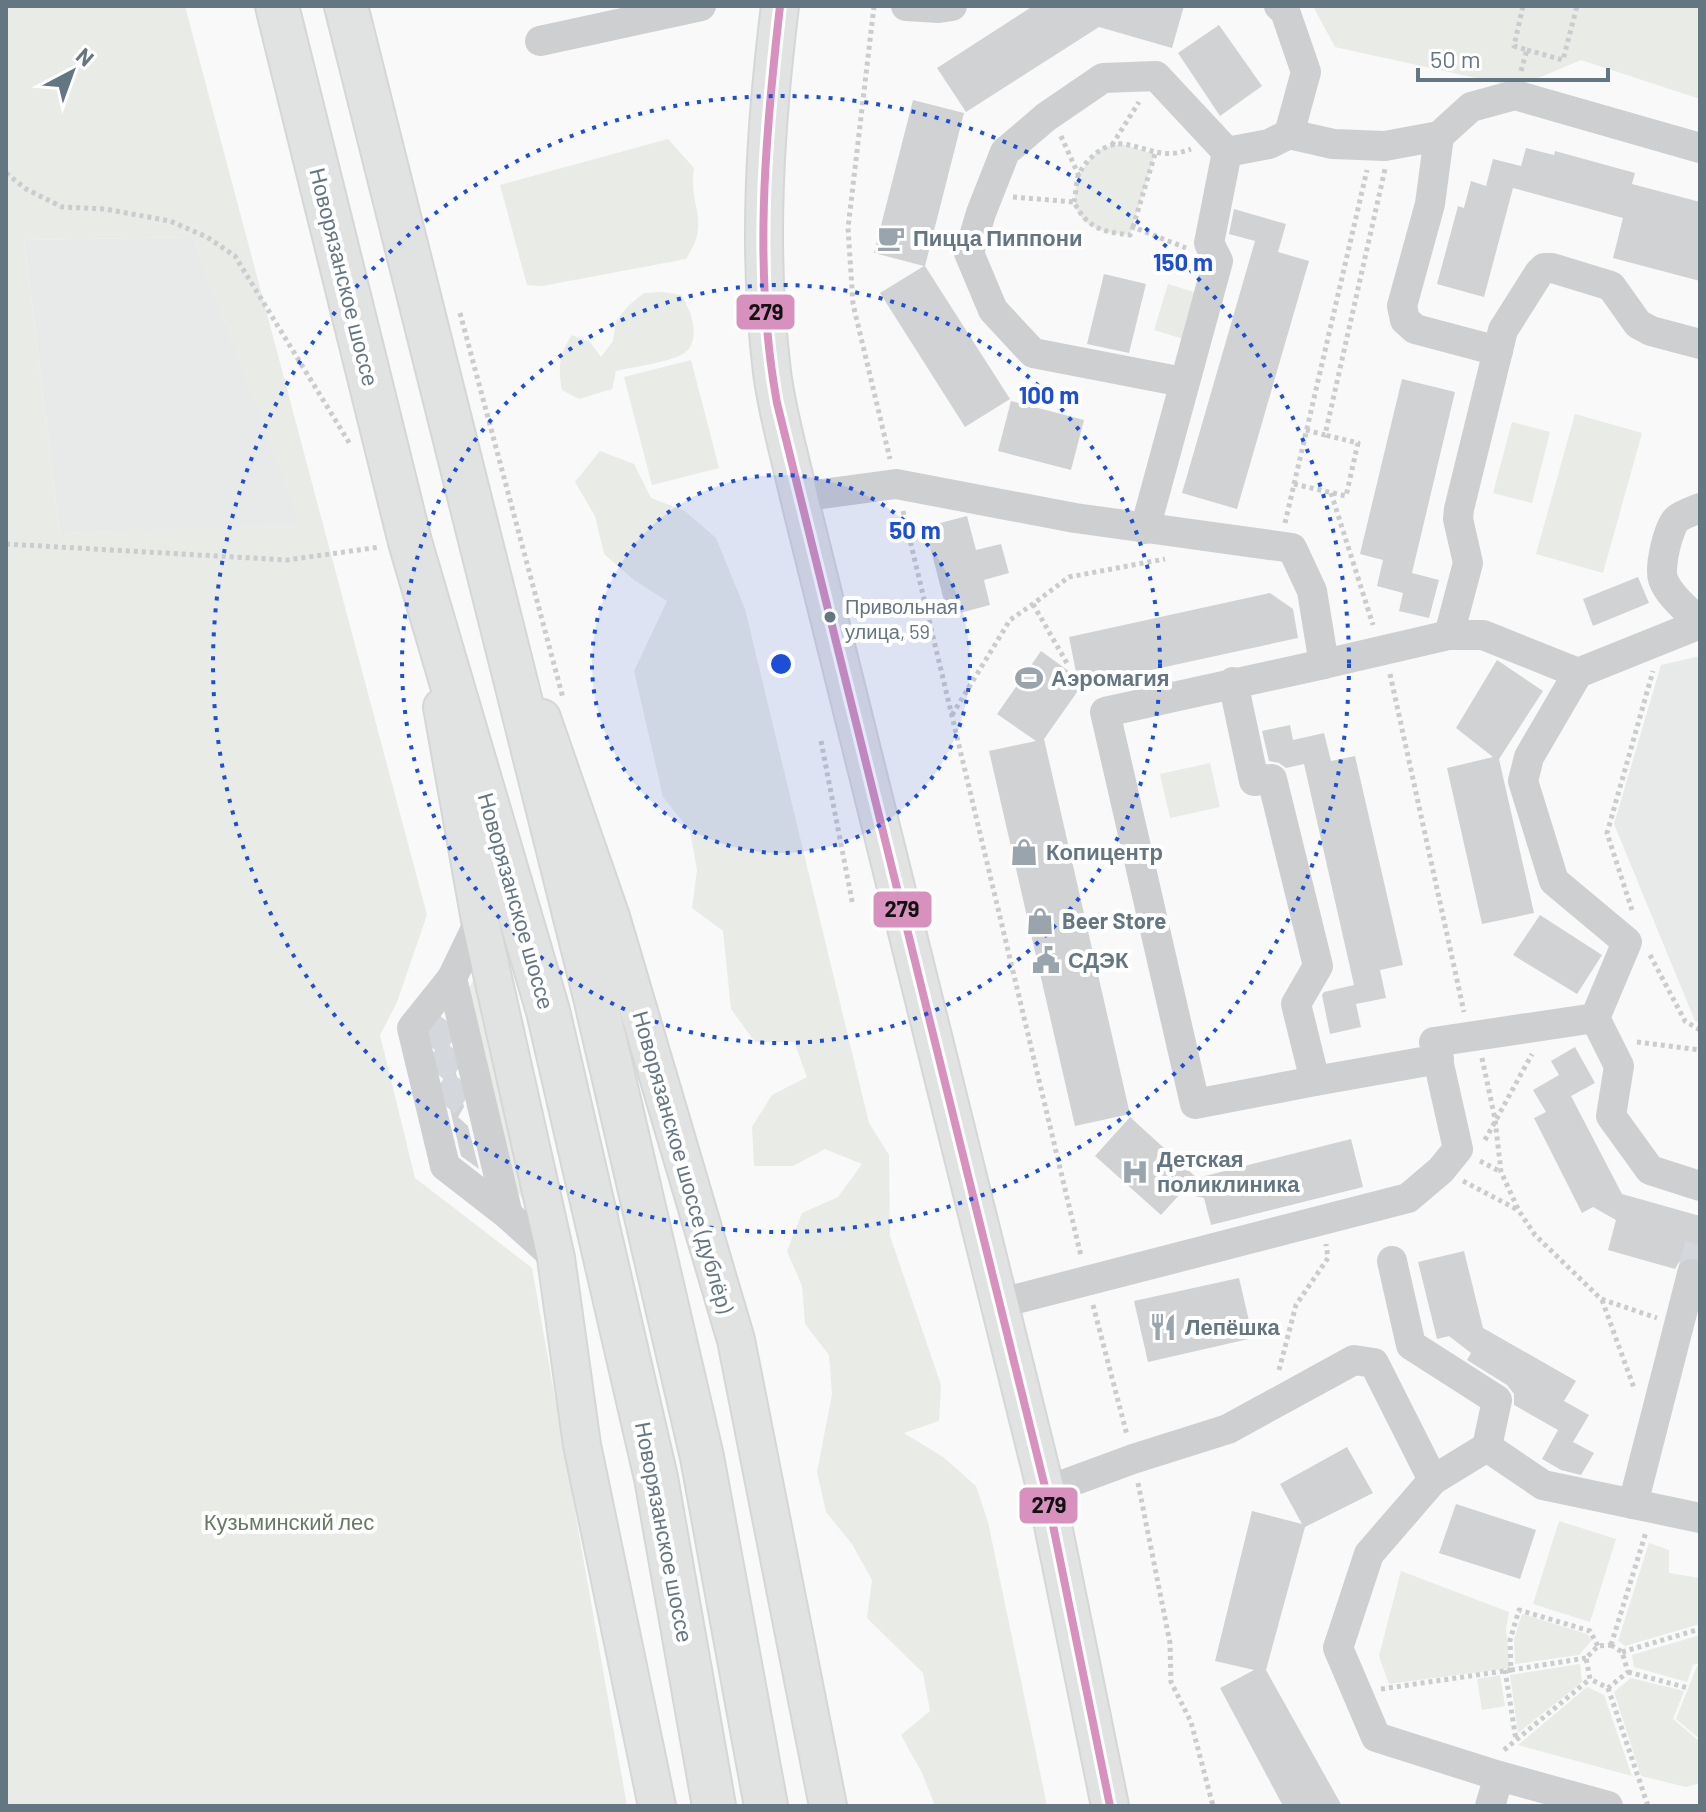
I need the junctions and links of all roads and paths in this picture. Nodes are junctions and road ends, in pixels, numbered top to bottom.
1 (277, 6) edge
2 (346, 6) edge
3 (701, 6) edge
4 (780, 6) edge
5 (874, 6) edge
6 (906, 6) edge
7 (952, 6) edge
8 (1279, 6) edge
9 (1523, 6) edge
10 (1577, 6) edge
11 (540, 41) dead end
12 (1527, 50) junction
13 (1156, 76) junction
14 (1515, 95) junction
15 (1051, 114) junction
16 (1289, 134) junction
17 (1439, 136) junction
18 (1112, 145) junction
19 (1382, 145) junction
20 (1221, 146) junction
21 (1700, 148) edge
22 (1155, 154) junction
23 (6, 173) edge
24 (1079, 176) junction
25 (988, 195) junction
26 (1074, 202) junction
27 (1133, 227) junction
28 (1218, 261) junction
29 (1700, 344) edge
30 (1498, 351) junction
31 (1183, 382) junction
32 (1306, 430) junction
33 (1325, 435) junction
34 (352, 447) dead end
35 (896, 484) junction
36 (1294, 484) junction
37 (1331, 493) junction
38 (799, 497) junction
39 (1700, 508) edge
40 (1145, 529) junction
41 (479, 533) junction
42 (6, 544) edge
43 (1279, 546) junction
44 (414, 555) junction
45 (1176, 557) dead end
46 (1033, 604) junction
47 (1700, 623) edge
48 (1449, 635) junction
49 (1662, 639) junction
50 (1381, 651) junction
51 (1324, 664) junction
52 (1068, 665) dead end
53 (1578, 673) junction
54 (1233, 682) junction
55 (951, 716) junction
56 (821, 741) dead end
57 (853, 906) dead end
58 (480, 920) junction
59 (1634, 941) junction
60 (452, 978) junction
61 (1548, 1025) junction
62 (1600, 1028) junction
63 (1700, 1030) edge
64 (1700, 1050) edge
65 (1439, 1059) junction
66 (1315, 1081) junction
67 (1495, 1119) dead end
68 (1441, 1170) junction
69 (1700, 1186) edge
70 (1519, 1211) dead end
71 (508, 1215) junction
72 (1324, 1219) junction
73 (556, 1258) junction
74 (1392, 1261) dead end
75 (1692, 1274) dead end
76 (1087, 1280) junction
77 (1601, 1299) dead end
78 (1001, 1303) junction
79 (1288, 1396) junction
80 (1651, 1433) junction
81 (1487, 1447) junction
82 (1133, 1459) junction
83 (1433, 1480) junction
84 (1046, 1491) junction
85 (1643, 1506) junction
86 (1700, 1518) edge
87 (1700, 1629) edge
88 (1611, 1645) junction
89 (1598, 1646) junction
90 (1622, 1652) junction
91 (1586, 1658) junction
92 (1508, 1670) junction
93 (1628, 1672) junction
94 (1590, 1679) junction
95 (1608, 1688) junction
96 (1688, 1688) dead end
97 (1357, 1692) junction
98 (1516, 1740) junction
99 (1489, 1773) junction
100 (657, 1806) edge
101 (714, 1806) edge
102 (766, 1806) edge
103 (828, 1806) edge
104 (1110, 1806) edge
105 (1213, 1806) edge
106 (1490, 1806) edge
107 (1608, 1806) edge
108 (1648, 1806) edge

1 - 44 highway, Новорязанское шоссе
2 - 41 highway
3 - 11 street
4 - 38 main road
5 - 35 path
6 - 7 street
8 - 16 street
9 - 12 path
10 - 12 path
12 - 14 path
13 - 15 street
13 - 18 path
13 - 20 street
14 - 17 street
14 - 21 street
15 - 24 path
15 - 25 street
16 - 19 street
16 - 20 street
17 - 19 street
17 - 30 street
18 - 22 path
18 - 24 path
19 - 32 path
19 - 33 path
20 - 22 path
20 - 28 street
22 - 27 path
23 - 34 path
24 - 26 path
25 - 26 path
25 - 31 street
26 - 27 path
27 - 28 path
28 - 31 street
29 - 30 street
30 - 48 street
31 - 40 street
32 - 33 path
32 - 36 path
33 - 37 path
35 - 38 street
35 - 40 street
35 - 55 path
36 - 37 path
36 - 43 path
37 - 50 path
38 - 78 main road
39 - 47 street
40 - 43 street
41 - 102 highway
41 - 103 main road, Новорязанское шоссе (дублёр)
42 - 44 path
43 - 51 street
44 - 58 main road
44 - 101 highway, Новорязанское шоссе
45 - 46 path
46 - 52 path
46 - 55 path
47 - 49 street
48 - 50 street
48 - 53 street
49 - 53 street
49 - 59 path
50 - 51 street
51 - 54 street
53 - 59 street
54 - 66 street
54 - 66 street
55 - 76 path
56 - 57 path
58 - 60 street
58 - 73 main road
59 - 62 street
59 - 63 path
60 - 71 street
60 - 71 street
61 - 62 street
61 - 65 street
61 - 67 path
62 - 64 path
62 - 69 street
65 - 66 street
65 - 68 street
68 - 70 path
68 - 72 street
71 - 73 street
72 - 76 street
72 - 79 path
73 - 100 main road
74 - 81 street
75 - 80 street
76 - 78 street
76 - 82 path
77 - 80 path
78 - 84 main road
79 - 82 street
79 - 83 street
80 - 85 street
81 - 83 street
81 - 85 street
82 - 84 street
82 - 105 path
83 - 97 street
84 - 104 main road
85 - 86 street
85 - 88 path
87 - 90 path
88 - 89 path
88 - 90 path
89 - 91 path
89 - 92 path
90 - 93 path
91 - 92 path
91 - 94 path
92 - 97 path
92 - 98 path
93 - 95 path
93 - 96 path
94 - 95 path
94 - 98 path
95 - 108 path
97 - 99 street
98 - 99 path
99 - 106 street
99 - 107 street

